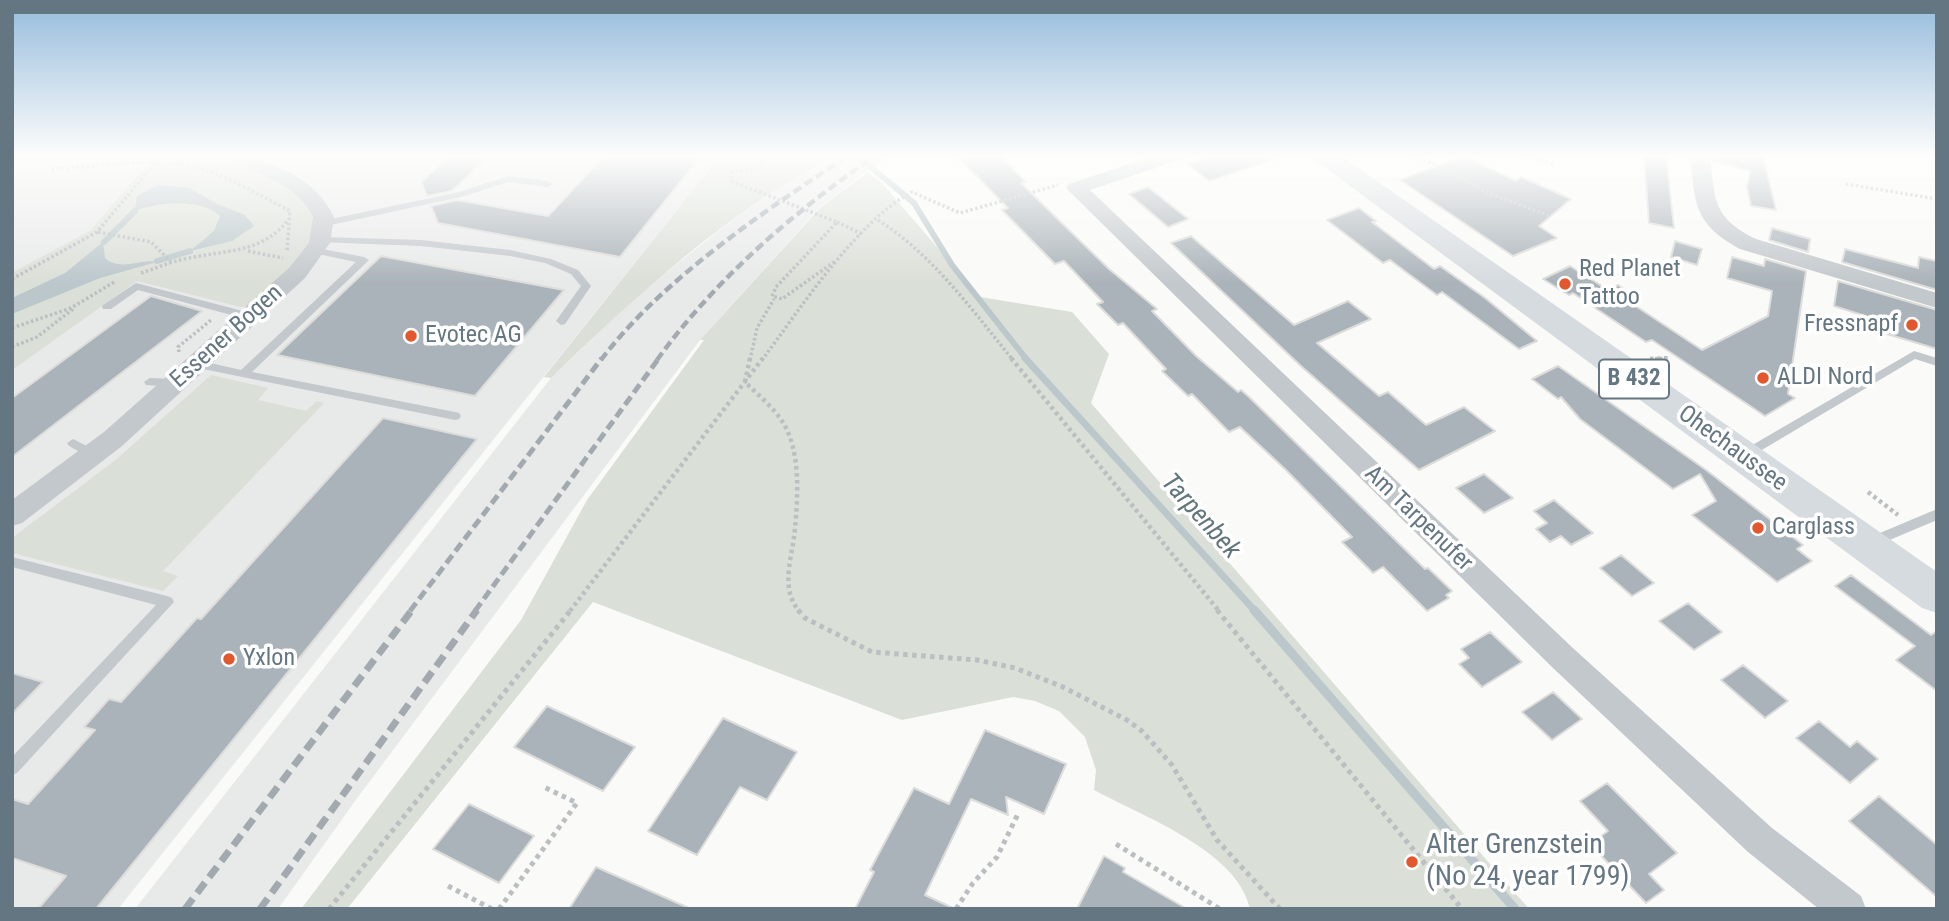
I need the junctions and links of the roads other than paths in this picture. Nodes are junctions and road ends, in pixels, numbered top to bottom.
1 (312, 198) edge
2 (448, 198) edge
3 (1086, 198) edge
4 (1390, 198) edge
5 (1705, 198) edge
6 (318, 244) junction
7 (1937, 302) edge
8 (107, 307) dead end
9 (250, 316) junction
10 (561, 321) dead end
11 (1937, 362) edge
12 (197, 364) junction
13 (243, 374) junction
14 (150, 382) dead end
15 (176, 383) junction
16 (455, 416) dead end
17 (1743, 456) junction
18 (1937, 514) edge
19 (12, 515) edge
20 (1866, 545) junction
21 (12, 562) edge
22 (1937, 596) edge
23 (12, 768) edge
24 (1848, 909) edge

1 - 6 street
2 - 6 lane
3 - 24 street, Am Tarpenufer
4 - 17 main road, Ohechaussee / B 432
5 - 7 street
6 - 9 street, Essener Bogen
6 - 10 lane
6 - 13 lane
8 - 9 lane
9 - 12 street, Essener Bogen
11 - 17 lane
12 - 13 lane
12 - 15 street, Essener Bogen
13 - 16 lane
14 - 15 lane
15 - 19 street, Essener Bogen
17 - 20 main road, Ohechaussee / B 432
18 - 20 lane
20 - 22 main road, Ohechaussee / B 432
21 - 23 lane

